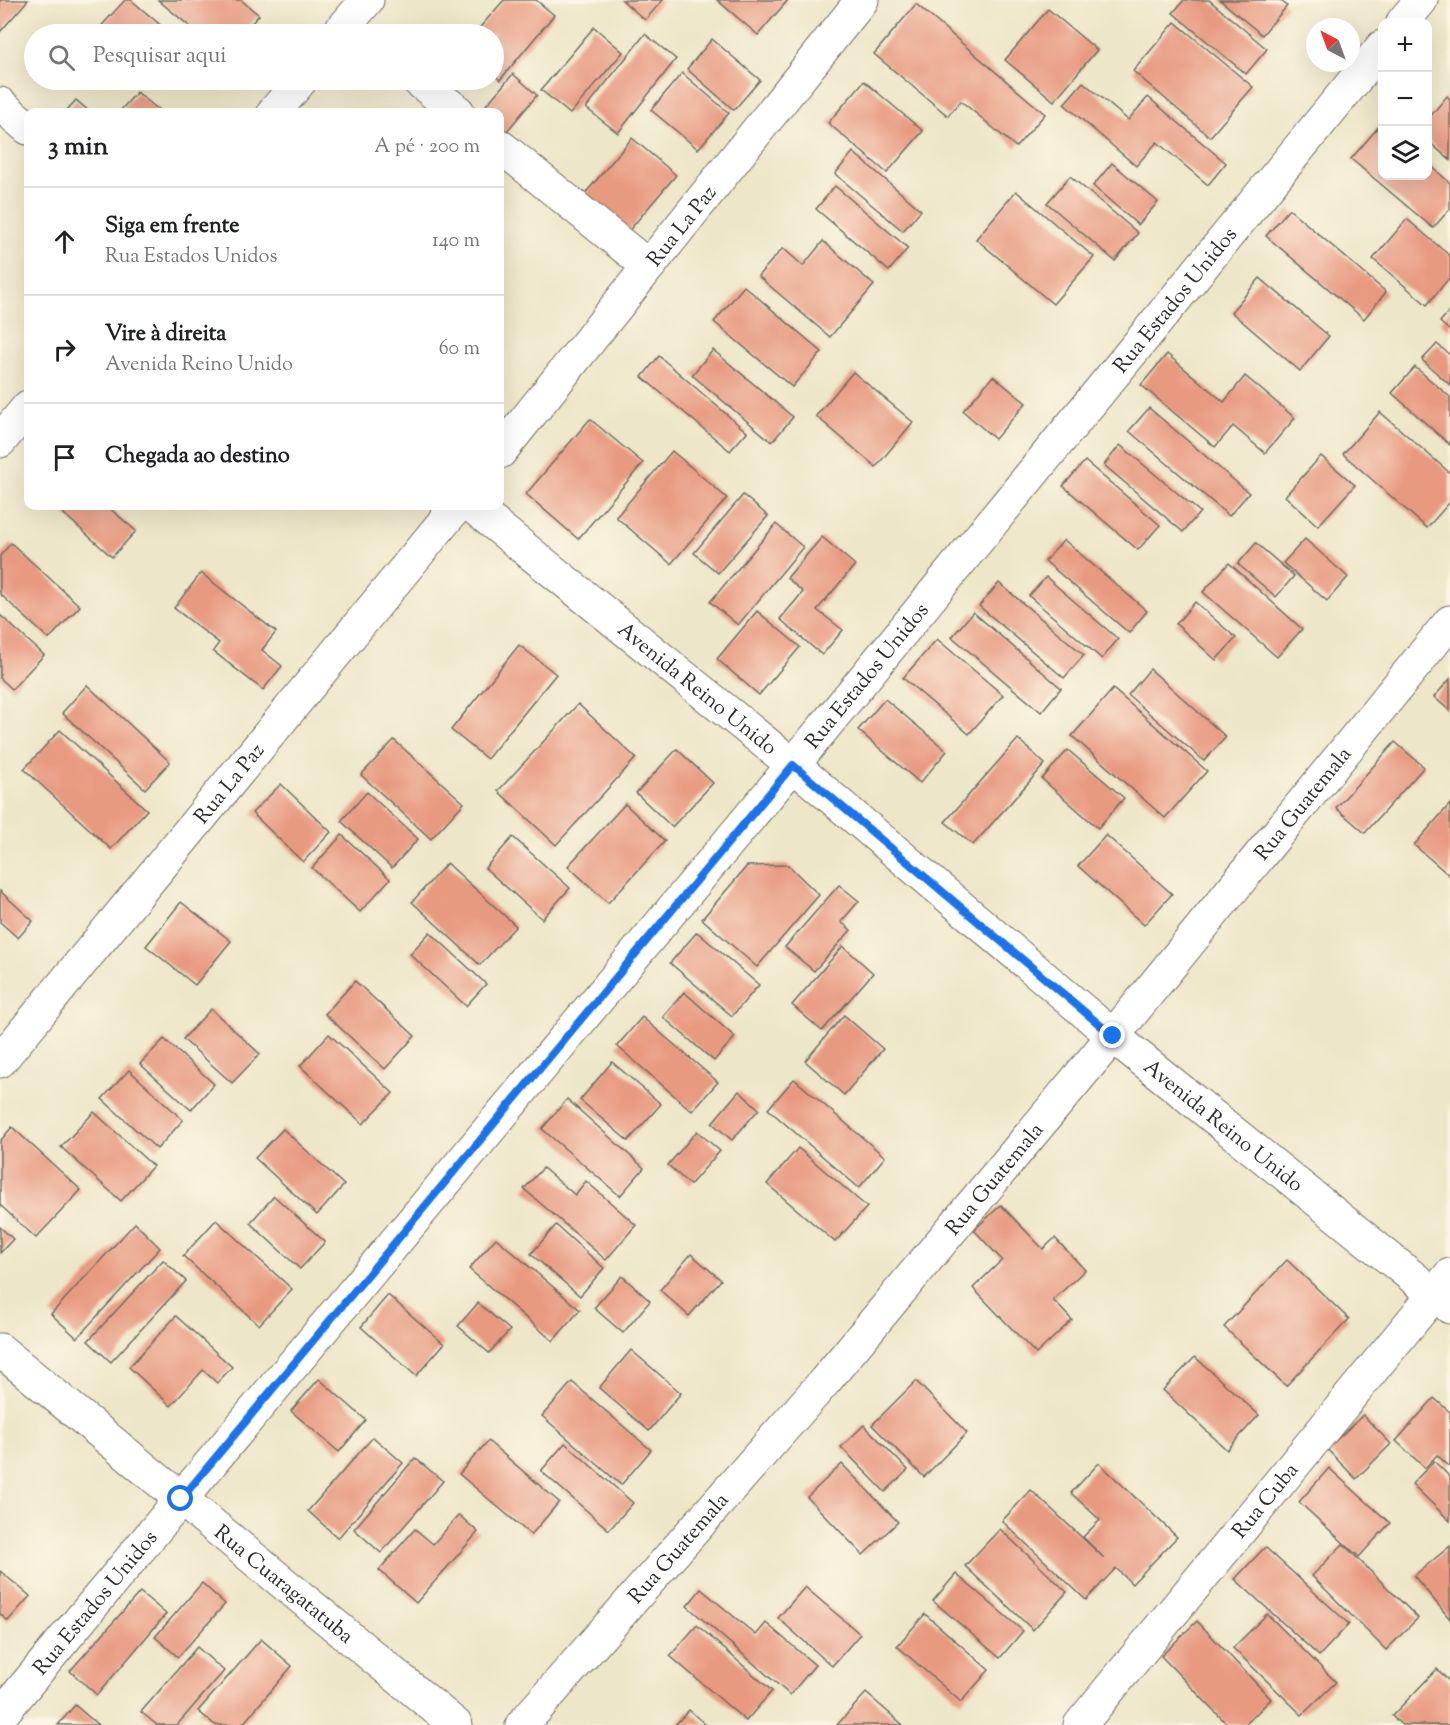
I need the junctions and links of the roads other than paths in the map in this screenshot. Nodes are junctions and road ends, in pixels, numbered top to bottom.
1 (862, 0) edge
2 (1421, 0) edge
3 (1406, 18) edge
4 (1378, 53) edge
5 (293, 90) edge
6 (430, 90) edge
7 (0, 105) edge
8 (277, 108) edge
9 (453, 108) edge
10 (24, 125) edge
11 (504, 149) edge
12 (648, 266) junction
13 (24, 412) edge
14 (0, 441) edge
15 (504, 447) edge
16 (454, 510) edge
17 (477, 510) edge
18 (1450, 622) edge
19 (793, 765) junction
20 (1113, 1036) junction
21 (0, 1061) edge
22 (1445, 1292) edge
23 (0, 1350) edge
24 (181, 1499) junction
25 (0, 1716) edge
26 (456, 1725) edge
27 (522, 1725) edge
28 (1080, 1725) edge

1 - 12 street, Rua La Paz
2 - 3 street
4 - 19 street, Rua Estados Unidos
5 - 8 street
6 - 9 street
7 - 10 street
11 - 12 street
12 - 15 street, Rua La Paz
13 - 14 street
16 - 21 street, Rua La Paz
17 - 19 street, Avenida Reino Unido
18 - 20 street, Rua Guatemala
19 - 20 street, Avenida Reino Unido
19 - 24 street, Rua Estados Unidos
20 - 22 street, Avenida Reino Unido
20 - 27 street, Rua Guatemala
22 - 28 street, Rua Cuba
23 - 24 street, Rua Cuaragatatuba
24 - 25 street, Rua Estados Unidos
24 - 26 street, Rua Cuaragatatuba

